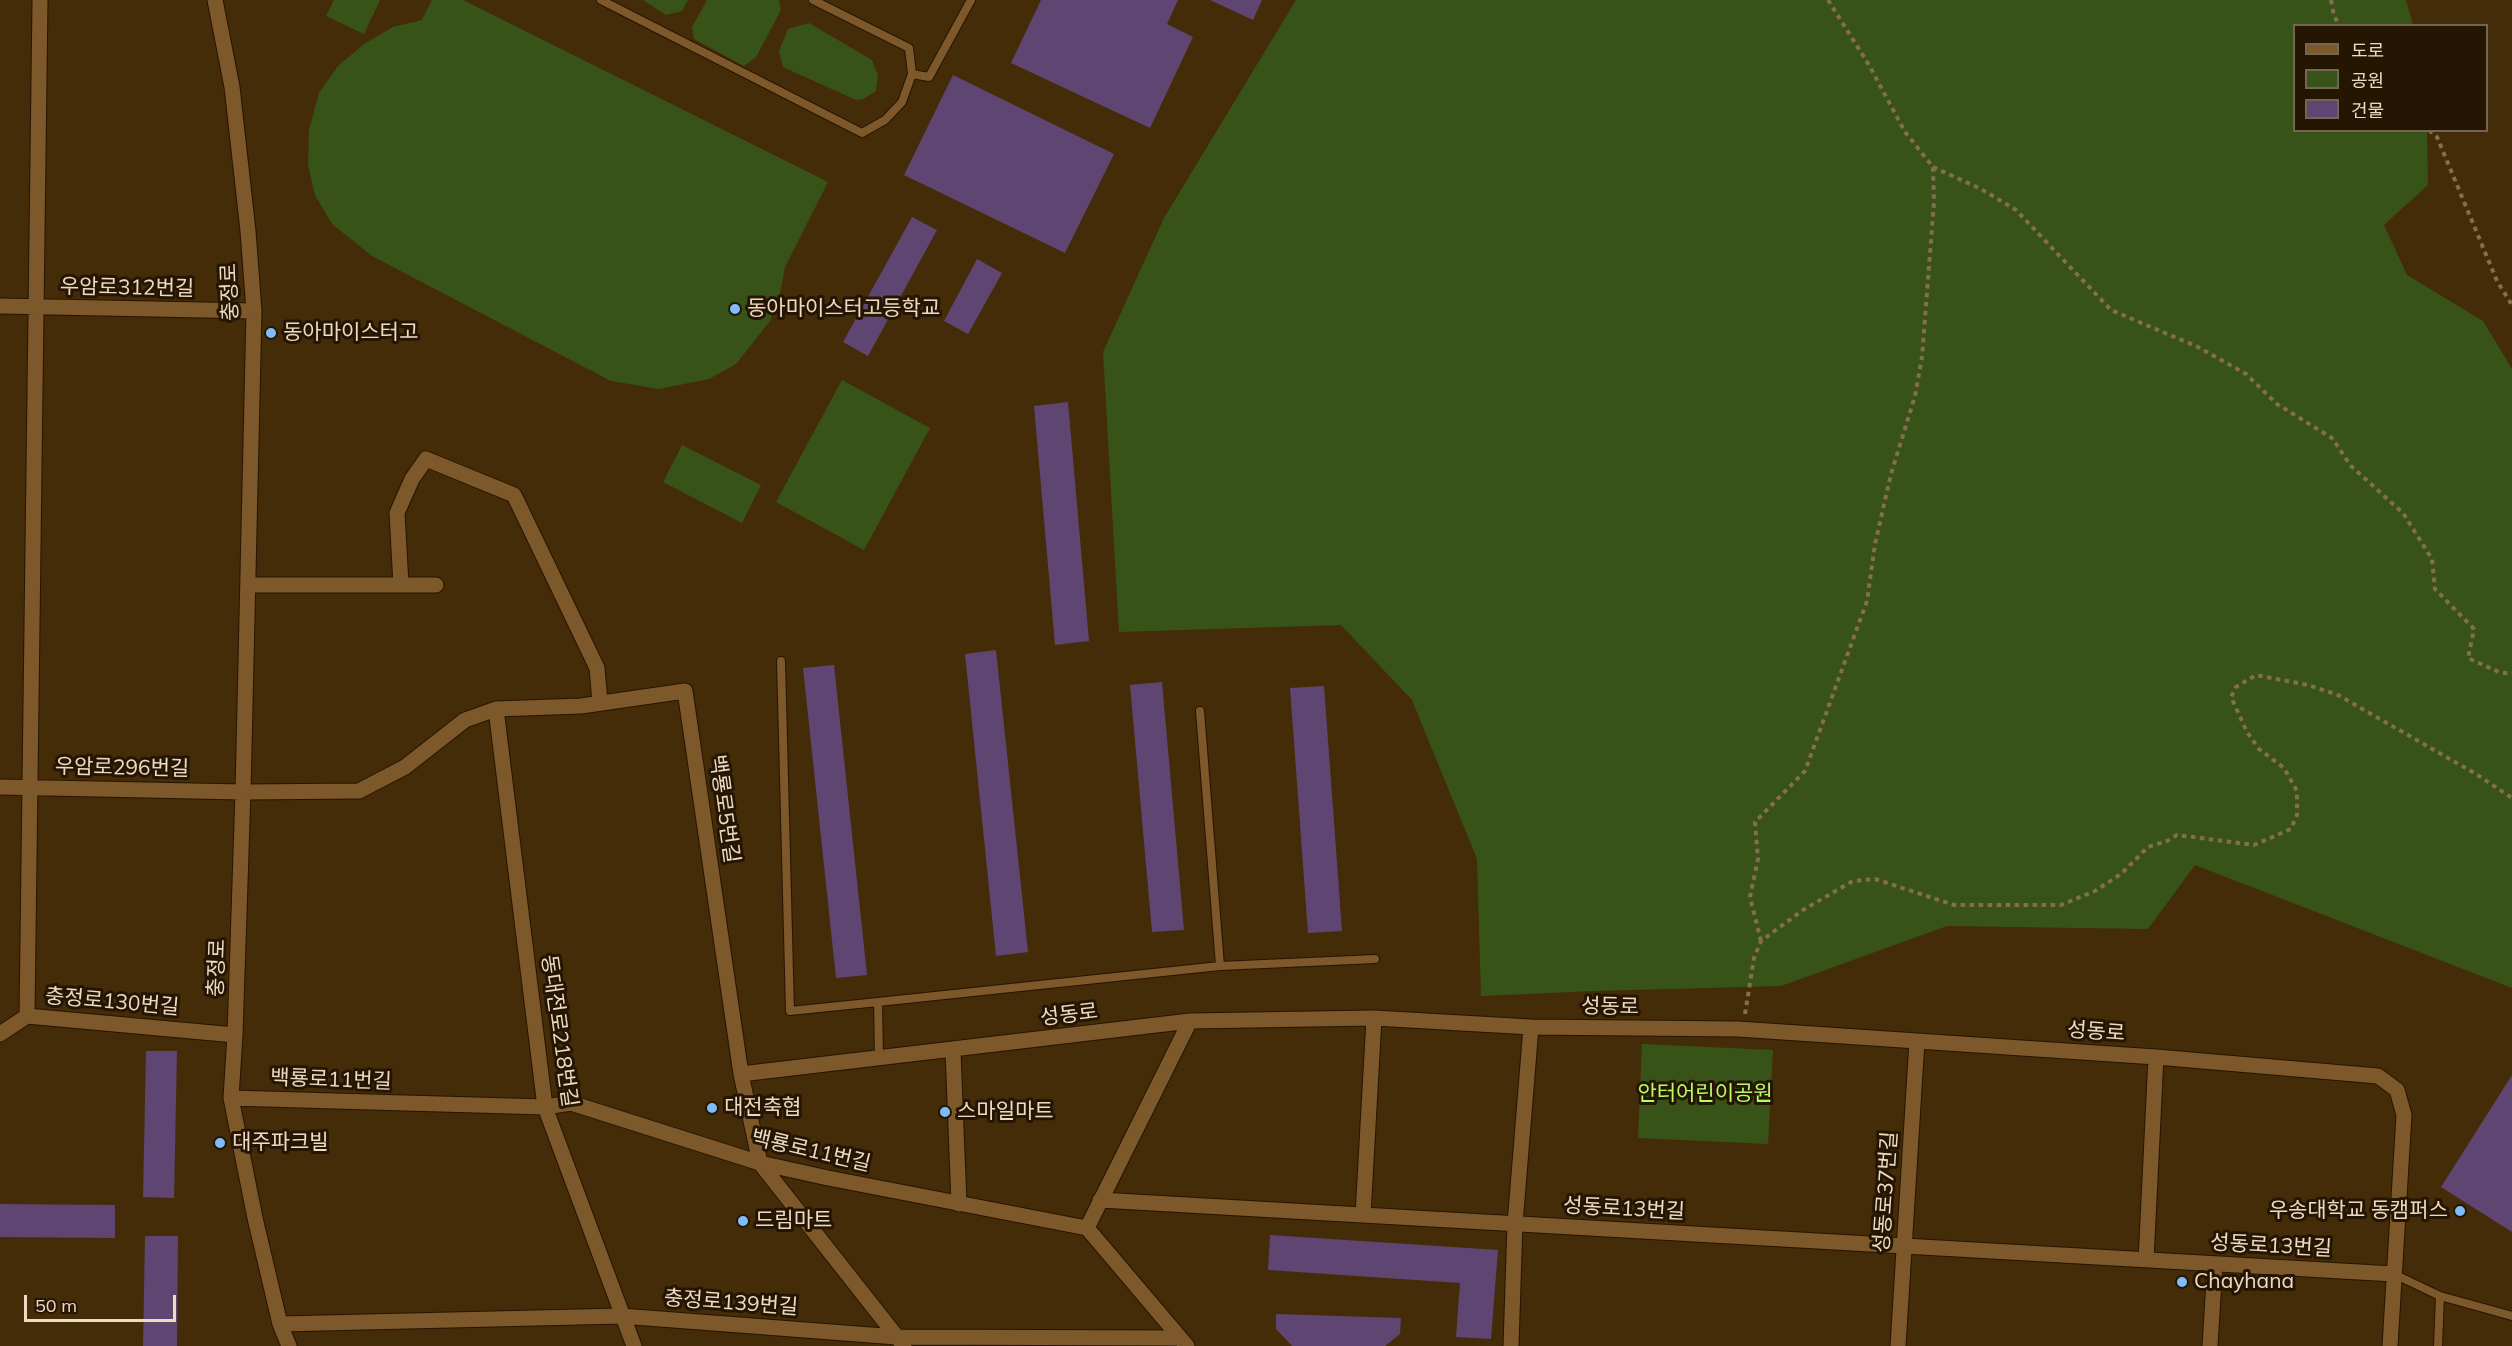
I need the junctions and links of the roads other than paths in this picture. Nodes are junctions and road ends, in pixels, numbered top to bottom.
1 (40, 0) edge
2 (215, 0) edge
3 (601, 0) edge
4 (813, 0) edge
5 (970, 0) edge
6 (912, 74) junction
7 (0, 306) edge
8 (36, 307) junction
9 (254, 311) junction
10 (248, 585) junction
11 (401, 585) junction
12 (436, 585) dead end
13 (781, 661) dead end
14 (600, 703) junction
15 (496, 709) junction
16 (1200, 711) dead end
17 (0, 787) edge
18 (30, 788) junction
19 (243, 792) junction
20 (1375, 959) dead end
21 (1220, 966) junction
22 (878, 1002) junction
23 (27, 1016) junction
24 (1374, 1018) junction
25 (1190, 1021) junction
26 (1531, 1027) junction
27 (0, 1034) edge
28 (236, 1035) junction
29 (1917, 1041) junction
30 (953, 1051) junction
31 (2156, 1057) junction
32 (879, 1059) junction
33 (741, 1074) junction
34 (231, 1098) junction
35 (545, 1107) junction
36 (760, 1163) junction
37 (1100, 1200) junction
38 (959, 1204) junction
39 (1364, 1215) junction
40 (1515, 1224) junction
41 (1087, 1228) junction
42 (1903, 1246) junction
43 (2146, 1260) junction
44 (2215, 1264) junction
45 (2394, 1274) junction
46 (2440, 1296) junction
47 (621, 1316) junction
48 (2512, 1316) edge
49 (280, 1324) junction
50 (901, 1341) edge
51 (1183, 1342) edge
52 (288, 1346) edge
53 (634, 1346) edge
54 (1511, 1346) edge
55 (1898, 1346) edge
56 (2210, 1346) edge
57 (2390, 1346) edge
58 (2438, 1346) edge

1 - 8 street, 충정로130번길
2 - 9 street, 충정로
3 - 6 lane
4 - 6 lane
5 - 6 lane
7 - 8 street, 우암로312번길
8 - 9 street, 우암로312번길
8 - 18 street, 충정로130번길
9 - 10 street, 충정로
10 - 11 street
10 - 19 street, 충정로
11 - 12 street
11 - 14 street
13 - 22 lane
14 - 15 street, 백룡로5번길
14 - 33 street, 백룡로5번길
15 - 19 street, 백룡로5번길
15 - 35 street, 동대전로218번길
16 - 21 lane
17 - 18 street, 우암로296번길
18 - 19 street, 우암로296번길
18 - 23 street, 충정로130번길
19 - 28 street, 충정로
20 - 21 lane
21 - 22 lane
22 - 32 lane
23 - 27 street
23 - 28 street, 충정로130번길
24 - 25 street, 성동로
24 - 26 street, 성동로
24 - 39 street
25 - 30 street, 성동로
25 - 37 street
26 - 29 street, 성동로
26 - 40 street
28 - 34 street, 충정로
29 - 31 street, 성동로
29 - 42 street, 성동로37번길
30 - 32 street, 성동로
30 - 38 street
31 - 43 street
31 - 45 street, 성동로
32 - 33 street, 성동로
33 - 36 street, 백룡로5번길
34 - 35 street, 백룡로11번길
34 - 49 street, 충정로
35 - 36 street, 백룡로11번길
35 - 47 street, 동대전로218번길
36 - 38 street, 백룡로11번길
36 - 50 street, 백룡로5번길
37 - 39 street, 성동로13번길
37 - 41 street
38 - 41 street, 백룡로11번길
39 - 40 street, 성동로13번길
40 - 42 street, 성동로13번길
40 - 54 street
41 - 51 street
42 - 43 street, 성동로13번길
42 - 55 street, 성동로37번길
43 - 44 street, 성동로13번길
44 - 45 street, 성동로13번길
44 - 56 street
45 - 46 lane
45 - 57 street, 성동로
46 - 48 lane
46 - 58 lane
47 - 49 street, 충정로139번길
47 - 50 street, 충정로139번길
47 - 53 street, 동대전로218번길
49 - 52 street, 충정로
50 - 51 street, 충정로139번길

